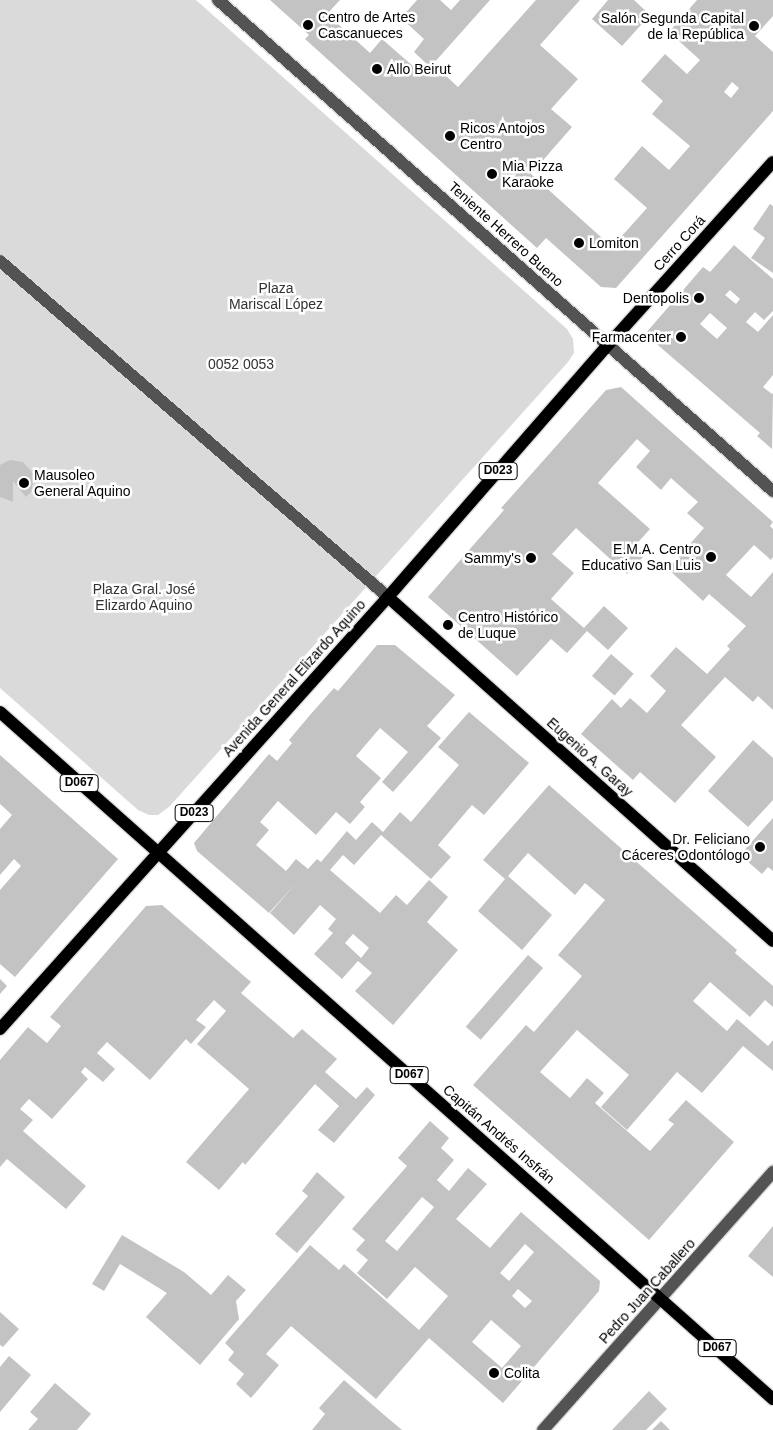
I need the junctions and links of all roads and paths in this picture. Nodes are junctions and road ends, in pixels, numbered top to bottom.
1 (218, 0) edge
2 (773, 162) edge
3 (0, 261) edge
4 (608, 345) junction
5 (773, 491) edge
6 (388, 597) junction
7 (0, 712) edge
8 (158, 853) junction
9 (773, 941) edge
10 (0, 1029) edge
11 (773, 1172) edge
12 (661, 1297) junction
13 (773, 1400) edge
14 (543, 1430) edge

1 - 4 street, Teniente Herrero Bueno
2 - 4 main road, Cerro Corá / D023
3 - 6 street
4 - 5 street, Teniente Herrero Bueno
4 - 6 main road, Avenida General Elizardo Aquino / D023
6 - 8 main road, Avenida General Elizardo Aquino / D023
6 - 9 main road, Eugenio A. Garay
7 - 8 main road, D067
8 - 10 main road, Avenida General Elizardo Aquino / D023
8 - 12 main road, Capitán Andrés Insfrán / D067
11 - 12 street, Pedro Juan Caballero
12 - 13 main road, Capitán Andrés Insfrán / D067
12 - 14 street, Pedro Juan Caballero

